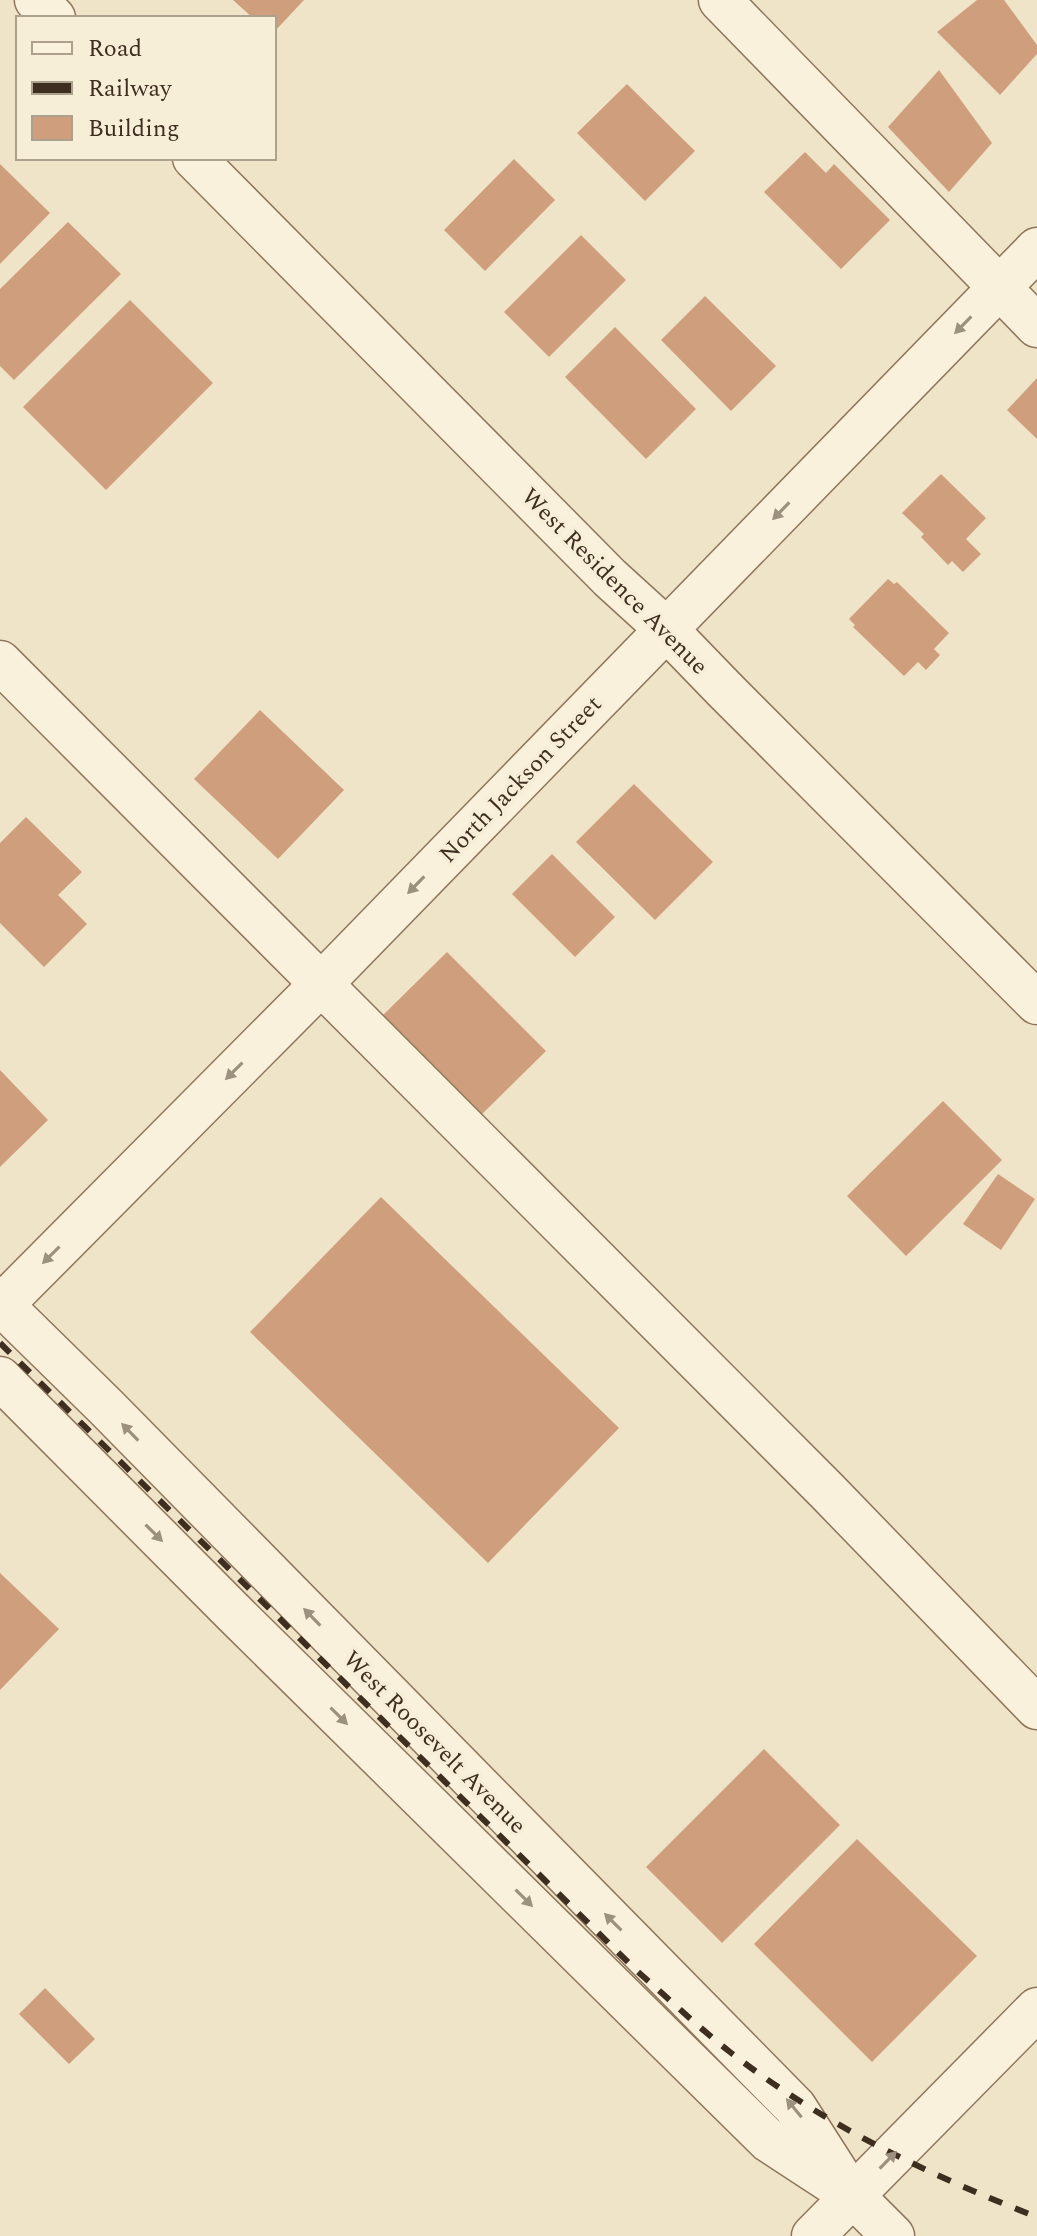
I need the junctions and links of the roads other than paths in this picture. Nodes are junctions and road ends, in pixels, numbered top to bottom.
1 (36, 0) edge
2 (720, 0) edge
3 (52, 16) edge
4 (196, 160) edge
5 (1037, 249) edge
6 (999, 288) junction
7 (1037, 326) edge
8 (666, 629) junction
9 (0, 662) edge
10 (322, 983) junction
11 (1037, 1003) edge
12 (1, 1305) edge
13 (0, 1378) edge
14 (1037, 1708) edge
15 (1037, 2009) edge
16 (853, 2196) junction
17 (813, 2236) edge
18 (893, 2236) edge

1 - 3 street
2 - 6 street
4 - 8 street, West Residence Avenue
5 - 6 street, North Jackson Street
6 - 7 street
6 -> 8 street, North Jackson Street
8 -> 10 street, North Jackson Street
8 - 11 street, West Residence Avenue
9 - 10 street
10 -> 12 street, North Jackson Street
10 - 14 street
16 -> 12 street, West Roosevelt Avenue
13 -> 16 street, West Roosevelt Avenue
16 -> 15 street
16 - 17 street
16 - 18 street, West Roosevelt Avenue

